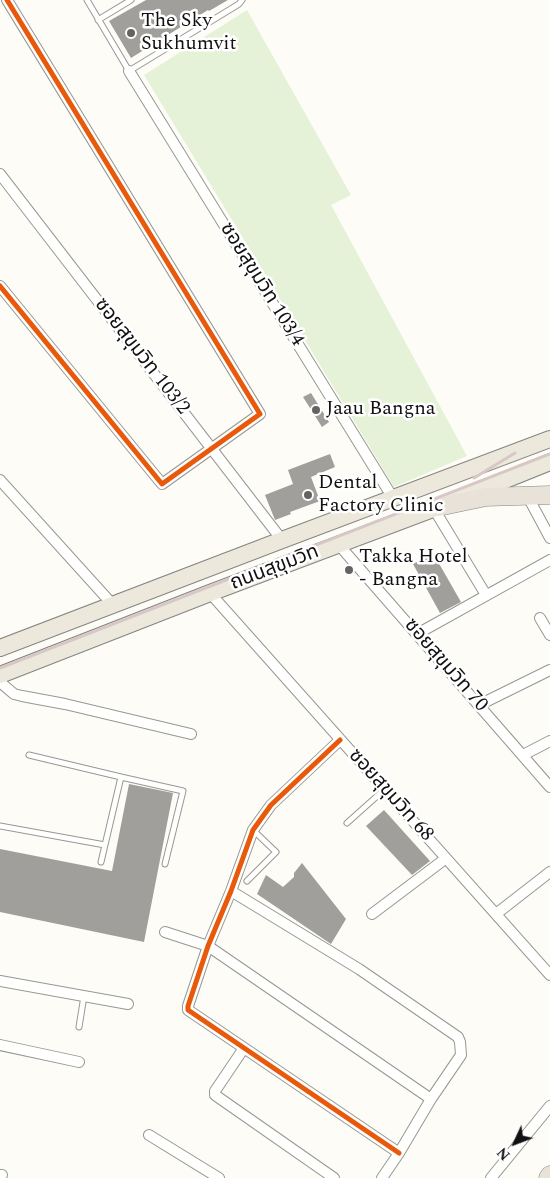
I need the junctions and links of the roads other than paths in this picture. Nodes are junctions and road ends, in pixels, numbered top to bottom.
1 (7, 0) edge
2 (87, 0) edge
3 (131, 0) edge
4 (242, 0) edge
5 (98, 20) junction
6 (130, 71) junction
7 (0, 174) edge
8 (0, 286) edge
9 (550, 439) edge
10 (211, 448) junction
11 (550, 462) edge
12 (0, 480) edge
13 (550, 495) edge
14 (528, 496) junction
15 (393, 498) junction
16 (550, 502) edge
17 (431, 510) junction
18 (550, 538) edge
19 (282, 540) junction
20 (339, 545) junction
21 (550, 560) edge
22 (200, 572) junction
23 (210, 593) junction
24 (486, 596) junction
25 (113, 605) junction
26 (540, 618) dead end
27 (417, 634) junction
28 (550, 635) edge
29 (0, 648) edge
30 (550, 670) edge
31 (0, 675) edge
32 (0, 682) edge
33 (479, 705) junction
34 (192, 734) dead end
35 (340, 740) junction
36 (550, 741) edge
37 (29, 755) dead end
38 (523, 755) junction
39 (121, 777) junction
40 (550, 787) edge
41 (385, 789) junction
42 (347, 823) dead end
43 (0, 826) edge
44 (253, 830) junction
45 (105, 845) junction
46 (445, 858) junction
47 (101, 862) dead end
48 (166, 864) dead end
49 (550, 872) edge
50 (247, 881) dead end
51 (231, 891) junction
52 (372, 914) dead end
53 (496, 914) junction
54 (165, 932) dead end
55 (208, 946) junction
56 (550, 975) edge
57 (0, 981) edge
58 (84, 996) junction
59 (128, 1004) dead end
60 (79, 1027) dead end
61 (0, 1045) edge
62 (244, 1048) junction
63 (79, 1062) dead end
64 (431, 1099) junction
65 (550, 1106) edge
66 (149, 1135) dead end
67 (399, 1154) junction
68 (495, 1177) edge
69 (219, 1178) edge
70 (334, 1178) edge
71 (382, 1178) edge

1 - 10 street
2 - 5 lane
3 - 5 lane
4 - 6 lane
5 - 6 lane
6 - 15 street, ซอยสุขุมวิท 103/4
7 - 10 street, ซอยสุขุมวิท 103/2
8 - 10 street
9 - 15 main road, ถนนสุขุมวิท
10 - 19 street, ซอยสุขุมวิท 103/2
11 - 17 main road, ถนนสุขุมวิท
12 - 25 street
13 - 14 highway
14 - 16 highway
14 - 17 highway
14 - 18 street
15 - 19 main road, ถนนสุขุมวิท
17 - 20 main road, ถนนสุขุมวิท
17 - 24 street
19 - 22 main road, ถนนสุขุมวิท
20 - 23 main road, ถนนสุขุมวิท
20 - 27 street, ซอยสุขุมวิท 70
21 - 24 street
22 - 23 main road
22 - 25 main road, ถนนสุขุมวิท
23 - 31 main road, ถนนสุขุมวิท
23 - 35 street, ซอยสุขุมวิท 68
24 - 27 street
25 - 29 main road, ถนนสุขุมวิท
26 - 28 street
27 - 33 street, ซอยสุขุมวิท 70
30 - 33 street
32 - 34 street
33 - 38 street, ซอยสุขุมวิท 70
35 - 41 street, ซอยสุขุมวิท 68
35 - 44 street
36 - 38 street
37 - 39 lane
38 - 40 street, ซอยสุขุมวิท 70
39 - 45 lane
39 - 48 lane
41 - 42 lane
41 - 46 street, ซอยสุขุมวิท 68
43 - 45 lane
44 - 50 lane
44 - 51 street
45 - 47 lane
46 - 52 street
46 - 53 street, ซอยสุขุมวิท 68
49 - 53 street
51 - 55 street
51 - 64 street
53 - 56 street, ซอยสุขุมวิท 68
54 - 55 street
55 - 62 street
55 - 64 street
57 - 58 street
58 - 59 street
58 - 60 lane
61 - 63 street
62 - 67 street
62 - 70 street
64 - 67 street
65 - 68 street
66 - 69 street
67 - 71 street

